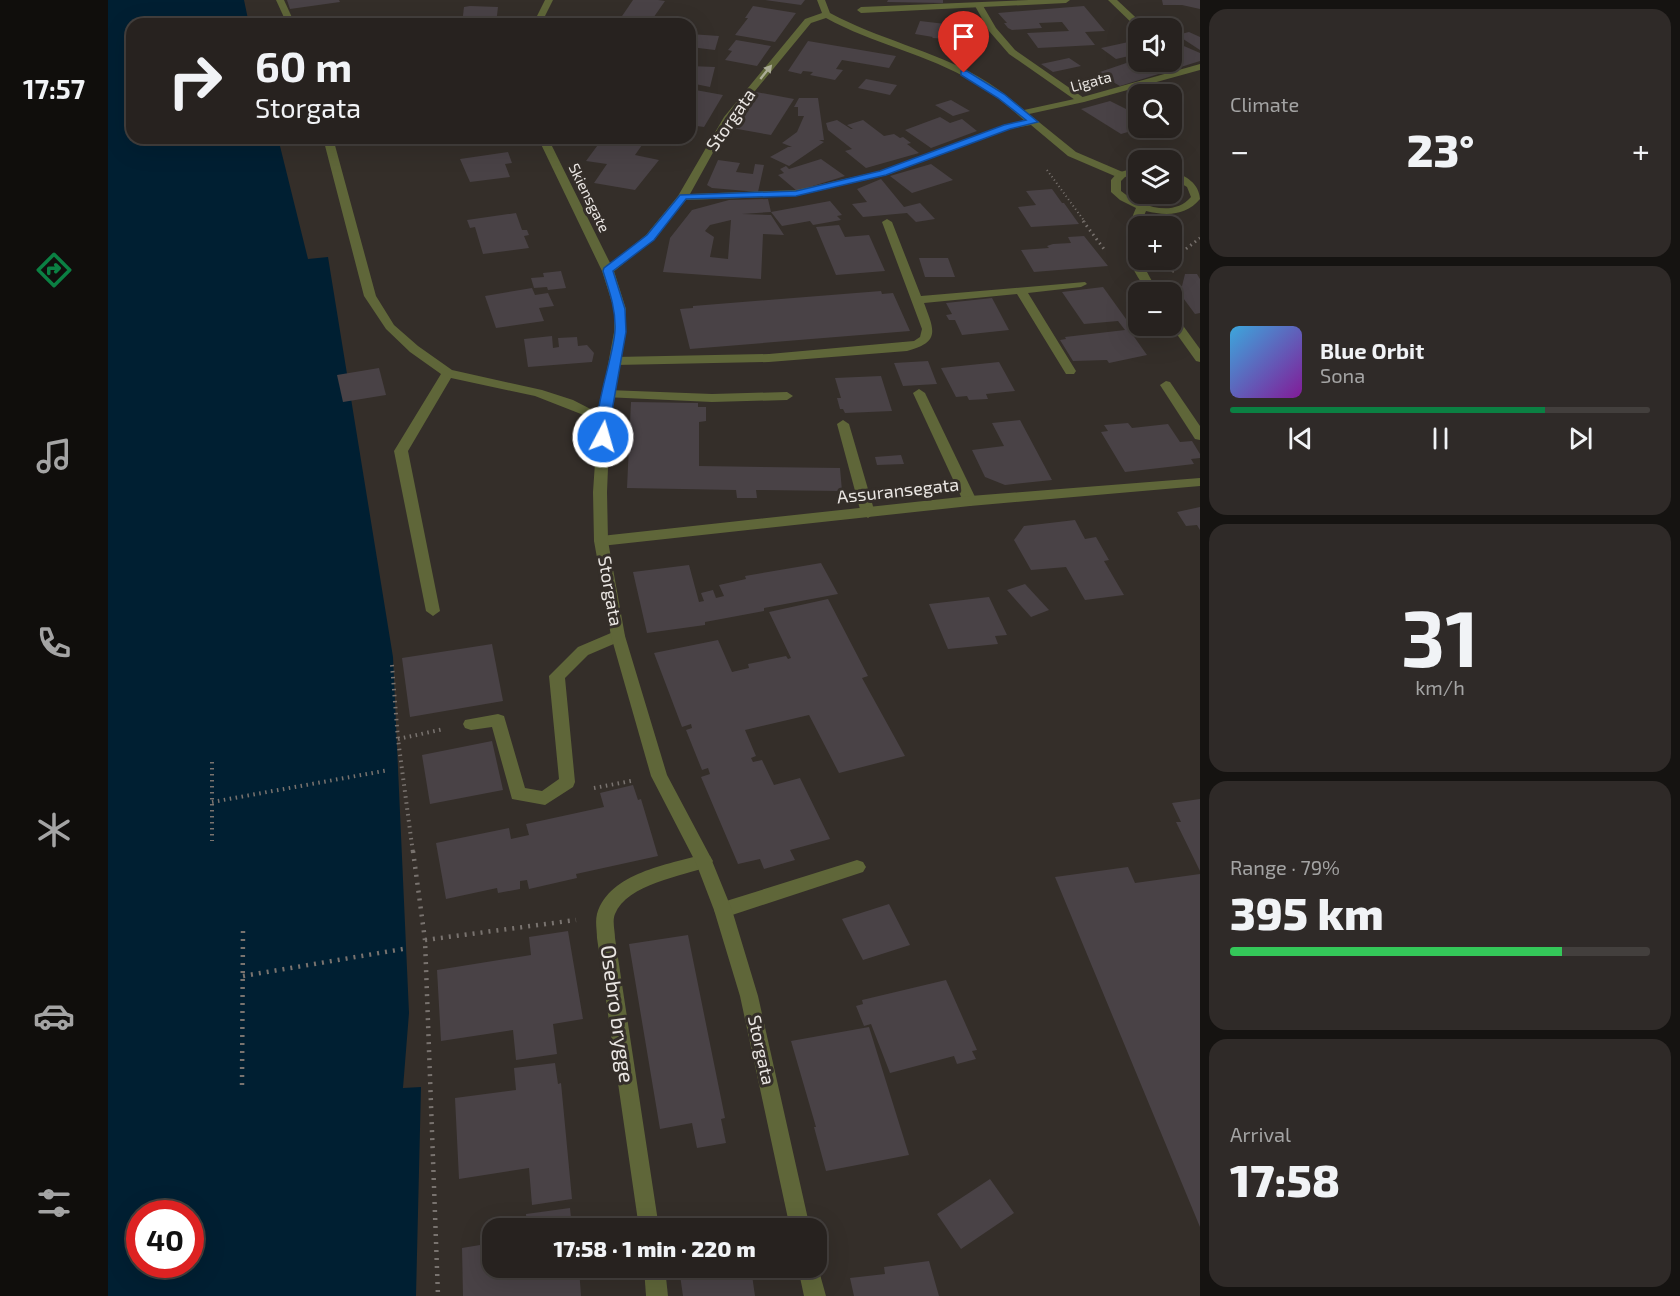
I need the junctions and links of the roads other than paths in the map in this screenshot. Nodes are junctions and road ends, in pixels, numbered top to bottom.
1 (280, 0) edge
2 (549, 0) edge
3 (821, 0) edge
4 (1066, 0) edge
5 (1112, 0) edge
6 (979, 6) junction
7 (861, 10) dead end
8 (827, 15) junction
9 (288, 18) edge
10 (540, 18) edge
11 (1132, 18) edge
12 (1200, 67) edge
13 (1082, 100) junction
14 (1023, 113) junction
15 (1033, 122) junction
16 (330, 144) edge
17 (546, 144) edge
18 (1128, 173) edge
19 (1121, 175) junction
20 (1195, 184) edge
21 (683, 197) junction
22 (1142, 208) junction
23 (887, 222) dead end
24 (608, 271) junction
25 (1146, 282) edge
26 (1081, 284) dead end
27 (1020, 289) junction
28 (917, 300) junction
29 (1182, 332) edge
30 (1200, 358) edge
31 (615, 361) junction
32 (1070, 371) dead end
33 (448, 373) junction
34 (1166, 385) dead end
35 (919, 393) dead end
36 (608, 394) junction
37 (788, 396) dead end
38 (604, 418) junction
39 (843, 424) dead end
40 (1200, 435) edge
41 (1200, 482) edge
42 (970, 501) junction
43 (868, 513) junction
44 (601, 542) junction
45 (433, 611) dead end
46 (618, 636) junction
47 (471, 724) road end
48 (704, 861) junction
49 (857, 867) dead end
50 (723, 910) junction
51 (648, 1218) edge
52 (799, 1218) edge
53 (656, 1278) edge
54 (811, 1278) edge
55 (657, 1296) edge
56 (815, 1296) edge

1 - 9 street
2 - 10 street
3 - 8 street
4 - 6 street
5 - 11 street
6 - 7 street
6 - 13 street
8 - 14 street
21 -> 8 street, Storgata
12 - 13 street, Ligata
13 - 14 street, Ligata
14 - 15 street
15 - 19 street
15 - 21 street
16 - 33 street
17 - 24 street, Skiensgate
18 - 19 street
19 - 22 street
20 - 22 street
21 - 24 street, Storgata
22 - 25 street
23 - 28 street
24 - 31 street, Storgata
26 - 27 street
27 - 28 street
27 - 32 street
28 - 31 street
29 - 30 street
31 - 36 street, Storgata
33 - 38 street
33 - 45 street
34 - 40 street
35 - 42 street
36 - 37 street
36 - 38 street, Storgata
38 - 44 street, Storgata
39 - 43 street
41 - 42 street, Assuransegata
42 - 43 street, Assuransegata
43 - 44 street, Assuransegata
44 - 46 street, Storgata
46 - 47 street
46 - 48 street, Storgata
48 - 50 street, Storgata
48 - 51 street, Osebro brygge
49 - 50 street
50 - 52 street, Storgata
53 - 55 street
54 - 56 street

